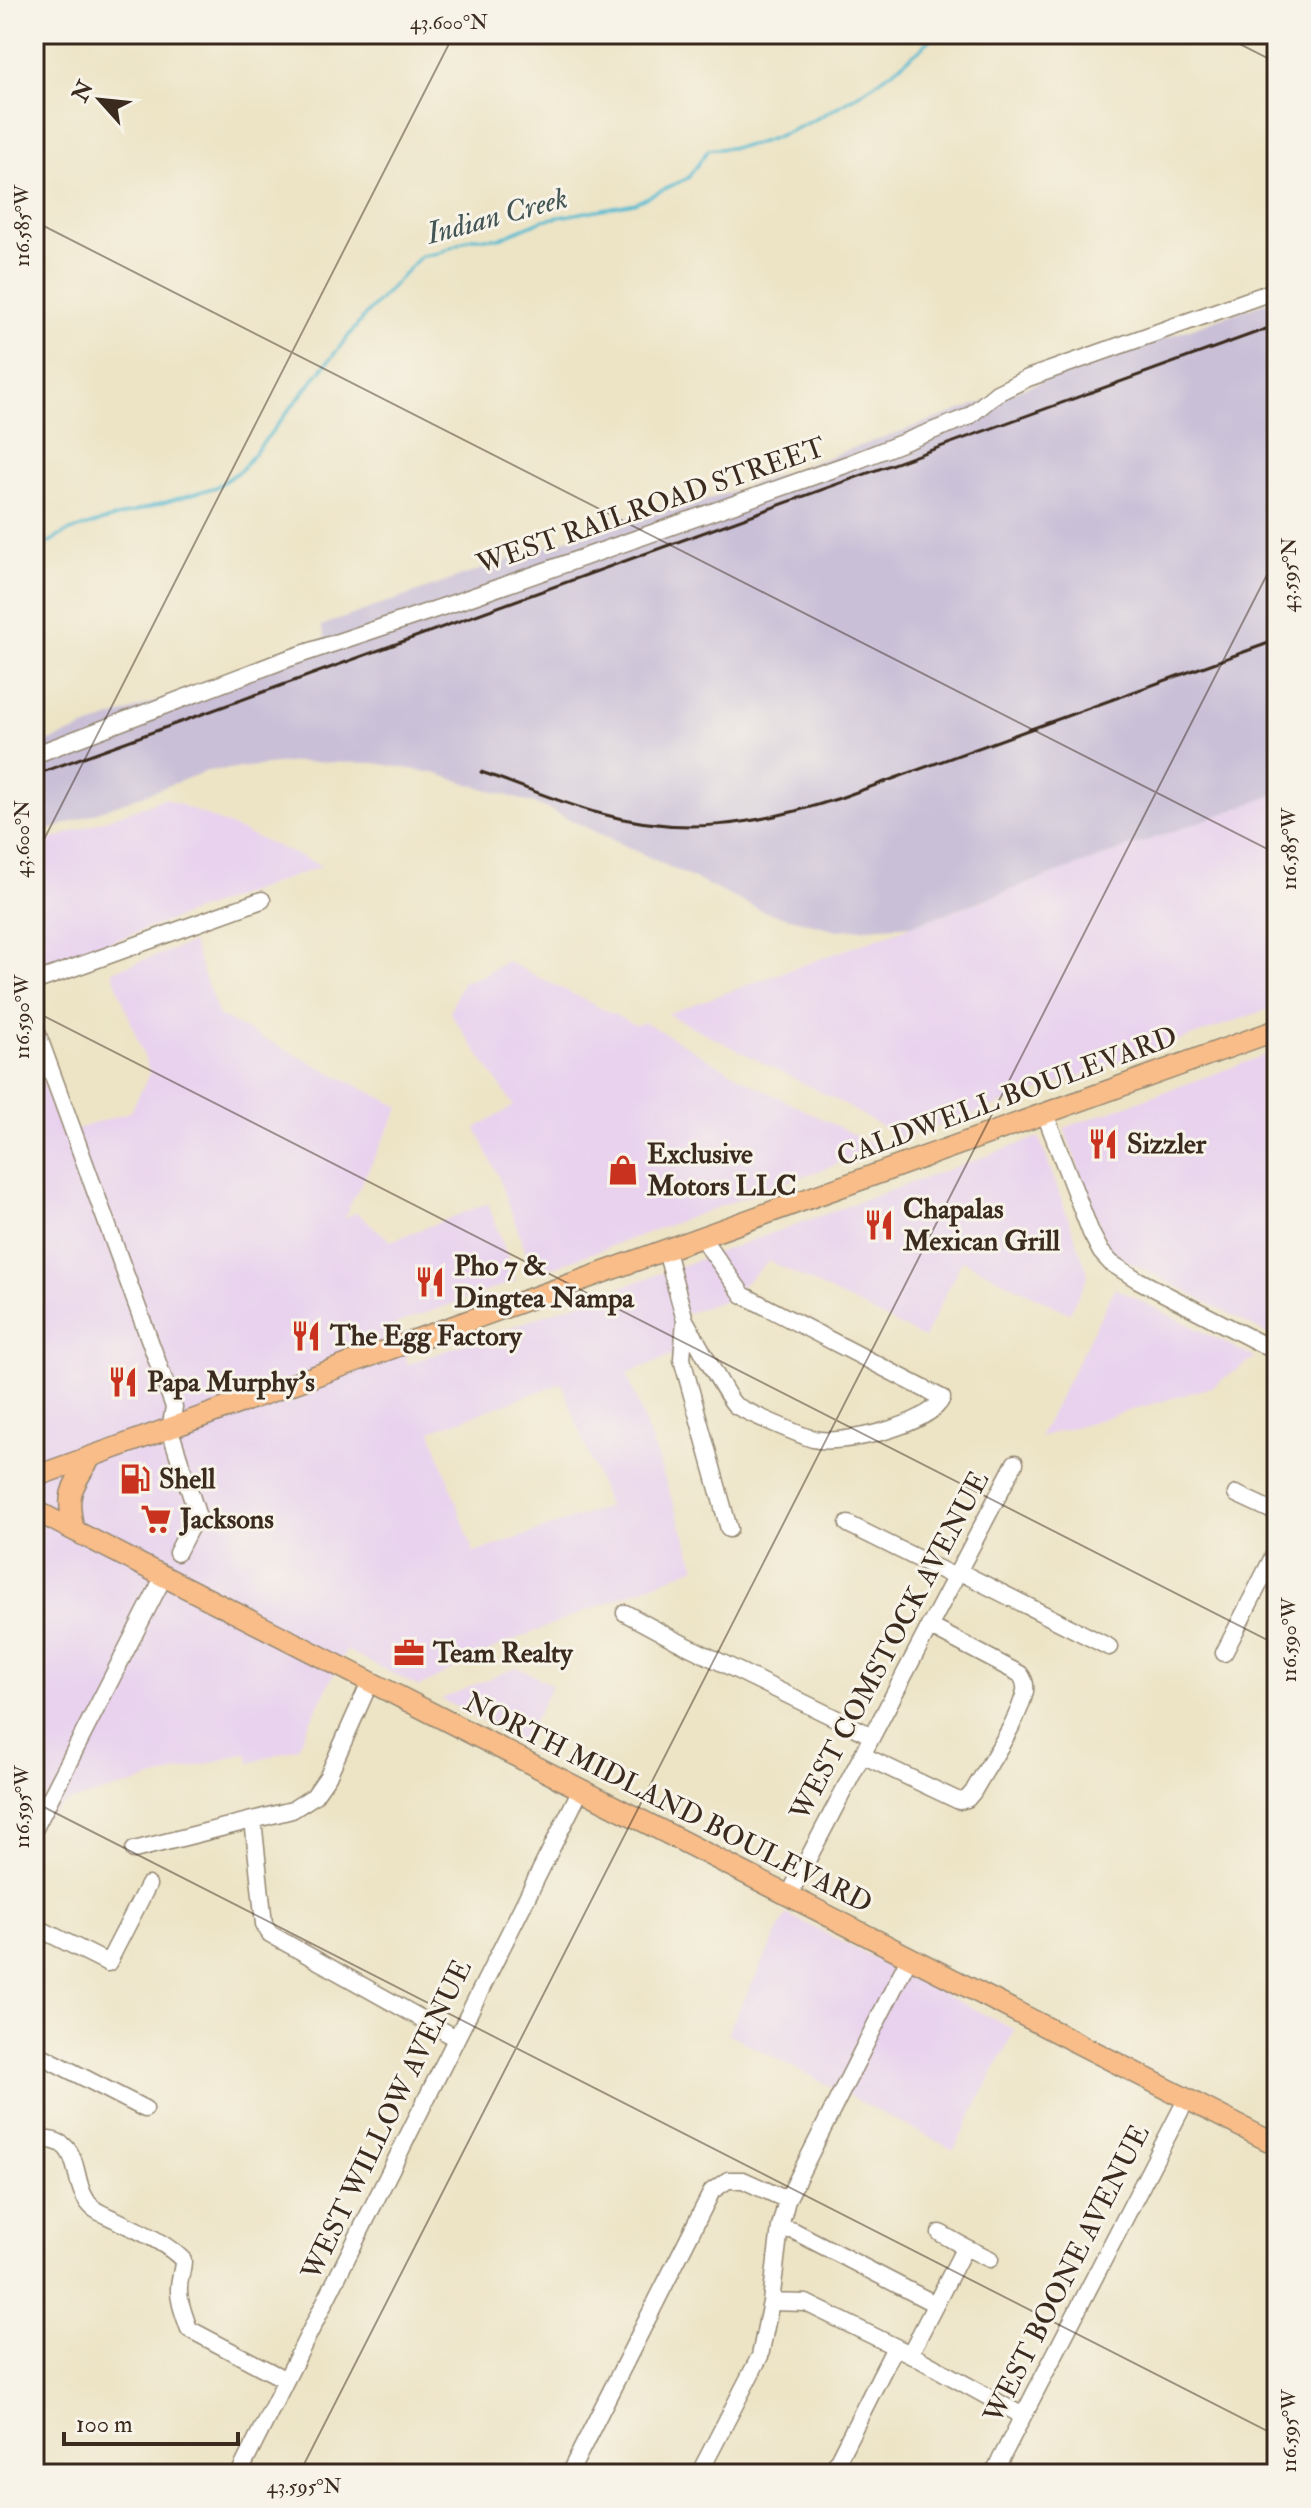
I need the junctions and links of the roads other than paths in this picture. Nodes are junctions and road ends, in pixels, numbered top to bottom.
1 (1277, 290) edge
2 (34, 755) edge
3 (262, 900) dead end
4 (34, 982) edge
5 (34, 1024) edge
6 (1277, 1030) edge
7 (1045, 1114) junction
8 (702, 1238) junction
9 (666, 1251) junction
10 (685, 1320) junction
11 (1277, 1352) edge
12 (170, 1430) junction
13 (91, 1457) junction
14 (1015, 1463) dead end
15 (34, 1477) edge
16 (1236, 1494) dead end
17 (34, 1510) edge
18 (1277, 1513) edge
19 (848, 1524) dead end
20 (729, 1529) dead end
21 (74, 1530) junction
22 (1277, 1549) edge
23 (177, 1553) dead end
24 (956, 1574) junction
25 (164, 1576) junction
26 (625, 1613) dead end
27 (929, 1626) junction
28 (1109, 1647) dead end
29 (1224, 1653) dead end
30 (370, 1682) junction
31 (872, 1736) junction
32 (862, 1755) junction
33 (581, 1789) junction
34 (253, 1820) junction
35 (34, 1830) edge
36 (134, 1850) dead end
37 (148, 1885) dead end
38 (789, 1895) junction
39 (34, 1926) edge
40 (909, 1958) junction
41 (456, 2038) junction
42 (34, 2052) edge
43 (1187, 2098) junction
44 (145, 2109) dead end
45 (34, 2140) edge
46 (1277, 2145) edge
47 (787, 2200) junction
48 (780, 2227) junction
49 (940, 2233) dead end
50 (965, 2247) junction
51 (990, 2259) dead end
52 (771, 2302) junction
53 (935, 2304) junction
54 (903, 2350) junction
55 (286, 2380) junction
56 (1023, 2416) junction
57 (239, 2474) edge
58 (569, 2474) edge
59 (699, 2474) edge
60 (831, 2474) edge
61 (993, 2474) edge

1 - 2 street, WEST RAILROAD STREET
3 - 4 street
5 - 12 street
6 - 7 main road, CALDWELL BOULEVARD
7 - 8 main road, CALDWELL BOULEVARD
7 - 11 street
8 - 9 main road, CALDWELL BOULEVARD
8 - 10 street
9 - 10 street
9 - 12 main road, CALDWELL BOULEVARD
10 - 20 street
12 - 13 main road, CALDWELL BOULEVARD
12 - 23 street
13 - 15 main road, CALDWELL BOULEVARD
13 - 21 main road
14 - 24 street, WEST COMSTOCK AVENUE
16 - 18 street
17 - 21 main road, NORTH MIDLAND BOULEVARD
19 - 24 street
21 - 25 main road, NORTH MIDLAND BOULEVARD
22 - 29 street
24 - 27 street, WEST COMSTOCK AVENUE
24 - 28 street
25 - 30 main road, NORTH MIDLAND BOULEVARD
25 - 35 street
26 - 31 street
27 - 31 street, WEST COMSTOCK AVENUE
27 - 32 street
30 - 33 main road, NORTH MIDLAND BOULEVARD
30 - 34 street
31 - 32 street, WEST COMSTOCK AVENUE
32 - 38 street, WEST COMSTOCK AVENUE
33 - 38 main road, NORTH MIDLAND BOULEVARD
33 - 41 street, WEST WILLOW AVENUE
34 - 36 street
34 - 41 street
37 - 39 street
38 - 40 main road, NORTH MIDLAND BOULEVARD
40 - 43 main road, NORTH MIDLAND BOULEVARD
40 - 47 street
41 - 55 street, WEST WILLOW AVENUE
42 - 44 street
43 - 46 main road, NORTH MIDLAND BOULEVARD
43 - 56 street, WEST BOONE AVENUE
45 - 55 street
47 - 48 street
47 - 58 street
48 - 52 street
48 - 53 street
49 - 50 street
50 - 51 street
50 - 53 street
52 - 54 street
52 - 59 street
53 - 54 street
54 - 56 street
54 - 60 street
55 - 57 street, WEST WILLOW AVENUE
56 - 61 street, WEST BOONE AVENUE

